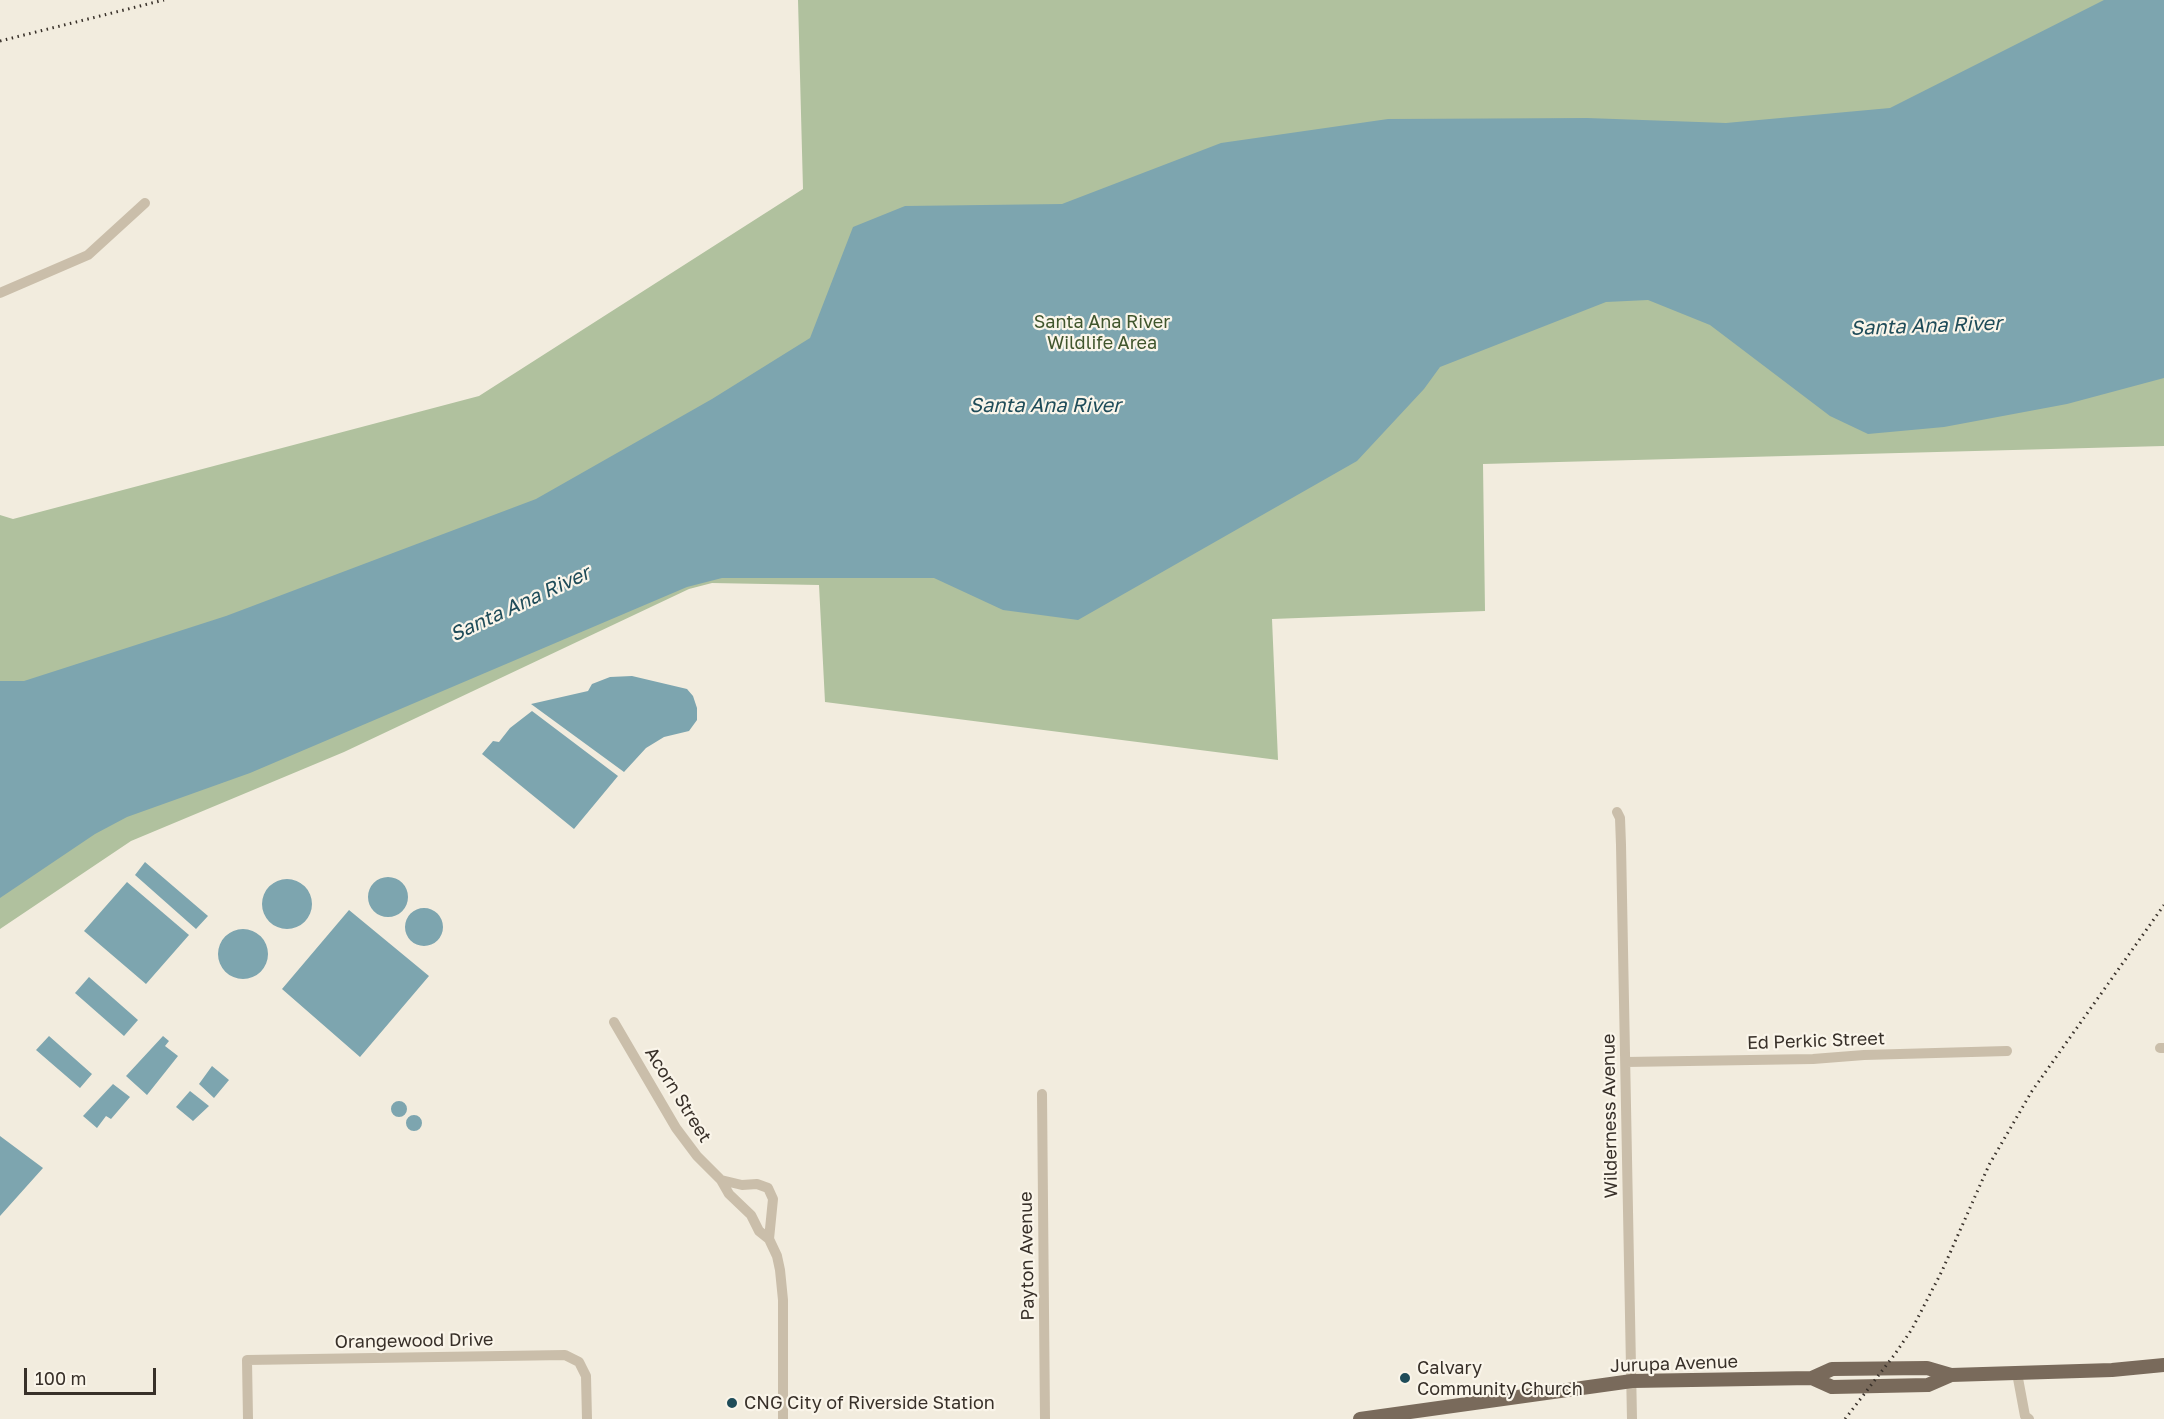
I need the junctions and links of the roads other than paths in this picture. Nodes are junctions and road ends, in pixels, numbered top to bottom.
1 (145, 203) dead end
2 (0, 293) edge
3 (1617, 812) dead end
4 (614, 1022) dead end
5 (2007, 1051) dead end
6 (1626, 1062) junction
7 (1042, 1094) dead end
8 (721, 1180) junction
9 (769, 1239) junction
10 (2164, 1365) edge
11 (2017, 1373) junction
12 (1632, 1381) junction
13 (248, 1419) edge
14 (587, 1419) edge
15 (783, 1419) edge
16 (1045, 1419) edge
17 (1360, 1419) edge
18 (1632, 1419) edge
19 (2029, 1419) edge

1 - 2 street
3 - 6 street, Wilderness Avenue
4 - 8 street, Acorn Street
5 - 6 street, Ed Perkic Street
6 - 12 street, Wilderness Avenue
7 - 16 street, Payton Avenue
8 - 9 street, Acorn Street
8 - 9 street, Acorn Street
9 - 15 street, Acorn Street
10 - 11 main road, Jurupa Avenue
11 - 12 main road, Jurupa Avenue
11 - 19 street
12 - 17 main road, Jurupa Avenue
12 - 18 street, Wilderness Avenue
13 - 14 street, Orangewood Drive

